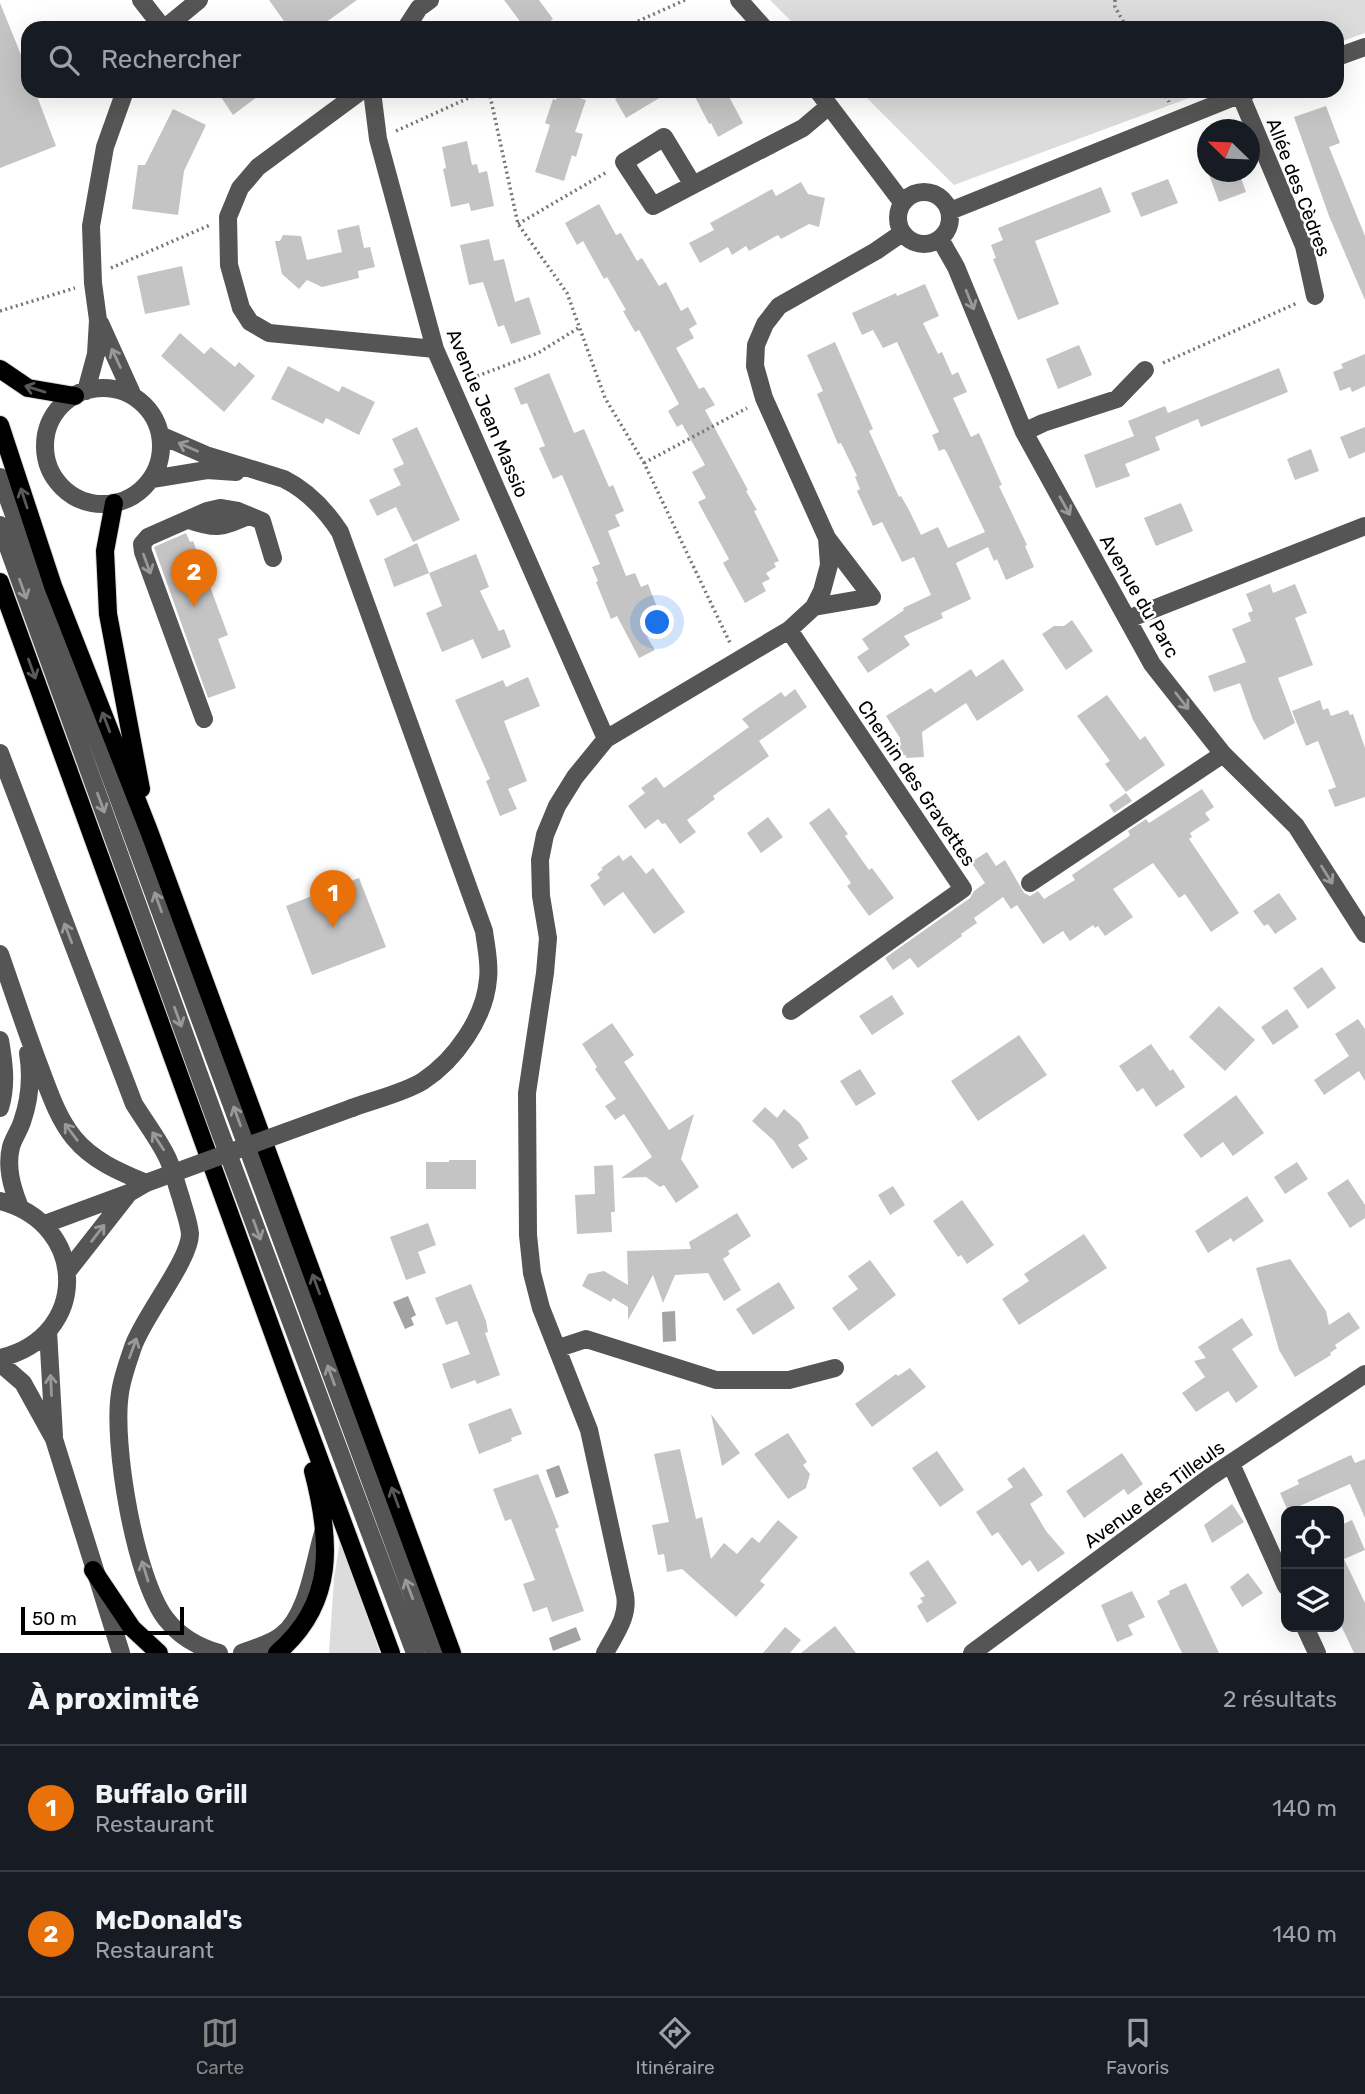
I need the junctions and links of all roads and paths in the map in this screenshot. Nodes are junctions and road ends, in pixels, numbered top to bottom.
1 (141, 0) edge
2 (199, 0) edge
3 (430, 0) edge
4 (685, 0) edge
5 (739, 0) edge
6 (1115, 0) edge
7 (158, 21) edge
8 (173, 21) edge
9 (411, 21) edge
10 (638, 21) edge
11 (758, 21) edge
12 (1123, 21) edge
13 (1365, 47) edge
14 (1344, 54) edge
15 (122, 98) edge
16 (352, 98) edge
17 (373, 98) edge
18 (470, 98) edge
19 (488, 98) edge
20 (824, 98) edge
21 (1232, 98) edge
22 (1247, 98) edge
23 (830, 106) junction
24 (378, 139) junction
25 (624, 162) junction
26 (693, 185) junction
27 (902, 202) junction
28 (950, 211) junction
29 (228, 217) junction
30 (518, 224) junction
31 (902, 233) junction
32 (940, 239) junction
33 (93, 283) junction
34 (1315, 296) joint
35 (0, 311) edge
36 (98, 320) junction
37 (580, 327) junction
38 (435, 349) junction
39 (0, 369) edge
40 (1145, 370) joint
41 (452, 385) junction
42 (80, 393) junction
43 (133, 396) junction
44 (764, 398) junction
45 (0, 425) edge
46 (1024, 432) junction
47 (160, 435) junction
48 (644, 463) junction
49 (264, 473) junction
50 (0, 477) edge
51 (152, 479) junction
52 (114, 503) junction
53 (0, 525) edge
54 (1365, 526) edge
55 (827, 538) junction
56 (273, 558) dead end
57 (0, 582) edge
58 (814, 607) junction
59 (1128, 620) junction
60 (789, 630) junction
61 (738, 660) junction
62 (204, 719) dead end
63 (606, 739) junction
64 (0, 752) edge
65 (1223, 754) junction
66 (149, 831) junction
67 (1030, 883) dead end
68 (1365, 934) edge
69 (0, 954) edge
70 (791, 1011) dead end
71 (23, 1021) junction
72 (0, 1040) edge
73 (0, 1108) edge
74 (146, 1183) junction
75 (129, 1194) junction
76 (0, 1200) edge
77 (19, 1205) junction
78 (45, 1224) junction
79 (67, 1272) junction
80 (48, 1331) junction
81 (559, 1348) junction
82 (0, 1358) edge
83 (0, 1363) edge
84 (835, 1368) dead end
85 (286, 1369) junction
86 (1365, 1374) edge
87 (54, 1439) junction
88 (1231, 1464) junction
89 (324, 1529) junction
90 (93, 1570) junction
91 (1281, 1575) edge
92 (1307, 1632) edge
93 (121, 1653) edge
94 (159, 1653) edge
95 (219, 1653) edge
96 (242, 1653) edge
97 (276, 1653) edge
98 (391, 1653) edge
99 (415, 1653) edge
100 (433, 1653) edge
101 (452, 1653) edge
102 (605, 1653) edge
103 (972, 1653) edge
104 (1317, 1653) edge

1 - 7 street
2 - 8 street
3 - 9 street
4 - 10 path
5 - 11 street
6 - 12 path
13 - 14 street
15 - 33 street
16 - 29 street
17 - 24 street, Avenue Jean Massio
18 - 24 path
19 - 30 path
20 - 23 street
21 - 28 street
22 - 34 street, Allée des Cèdres
23 - 26 street
23 - 27 street
24 - 38 street, Avenue Jean Massio
25 - 26 street
25 - 26 street
25 - 30 path
27 - 28 street
27 - 31 street
28 - 32 street
29 - 33 path
29 - 38 street
30 - 37 path
31 - 32 street
31 - 44 street
32 -> 46 street, Avenue du Parc
33 - 35 path
33 - 36 street
34 - 40 path
36 - 42 street
43 -> 36 street
37 - 41 path
37 - 48 path
38 - 41 street, Avenue Jean Massio
42 -> 39 main road
40 - 46 street
41 - 63 street, Avenue Jean Massio
42 - 43 street
42 - 52 street
43 - 47 street
44 - 48 path
44 - 55 street
66 -> 45 main road
46 -> 59 street, Avenue du Parc
49 -> 47 street
47 - 51 street
48 - 61 path
49 - 51 street
49 - 74 street, bridge
100 -> 50 street
51 - 52 street
52 - 66 main road
53 -> 99 street
54 - 59 street
55 - 58 street
55 - 58 street
56 -> 62 street
57 -> 85 main road
58 - 60 street
59 -> 65 street, Avenue du Parc
60 - 61 street
60 - 70 street, Chemin des Gravettes
61 - 63 street
63 - 81 street
95 -> 64 street
65 - 67 street
65 -> 68 street, Avenue du Parc
101 -> 66 main road
69 - 71 street
74 -> 71 street
71 - 77 street
72 - 73 street
74 - 75 street
75 - 78 street
79 -> 75 street
76 - 77 street
77 - 78 street
78 - 79 street
79 - 80 street
80 - 82 street
87 -> 80 street
81 - 84 street
81 - 102 street
83 - 87 street
85 - 89 main road
85 - 98 main road
86 - 88 street, Avenue des Tilleuls
87 - 90 street
88 - 91 street
88 - 103 street, Avenue des Tilleuls
89 - 96 street
89 - 97 main road
90 - 93 street
90 - 94 main road
92 - 104 street

